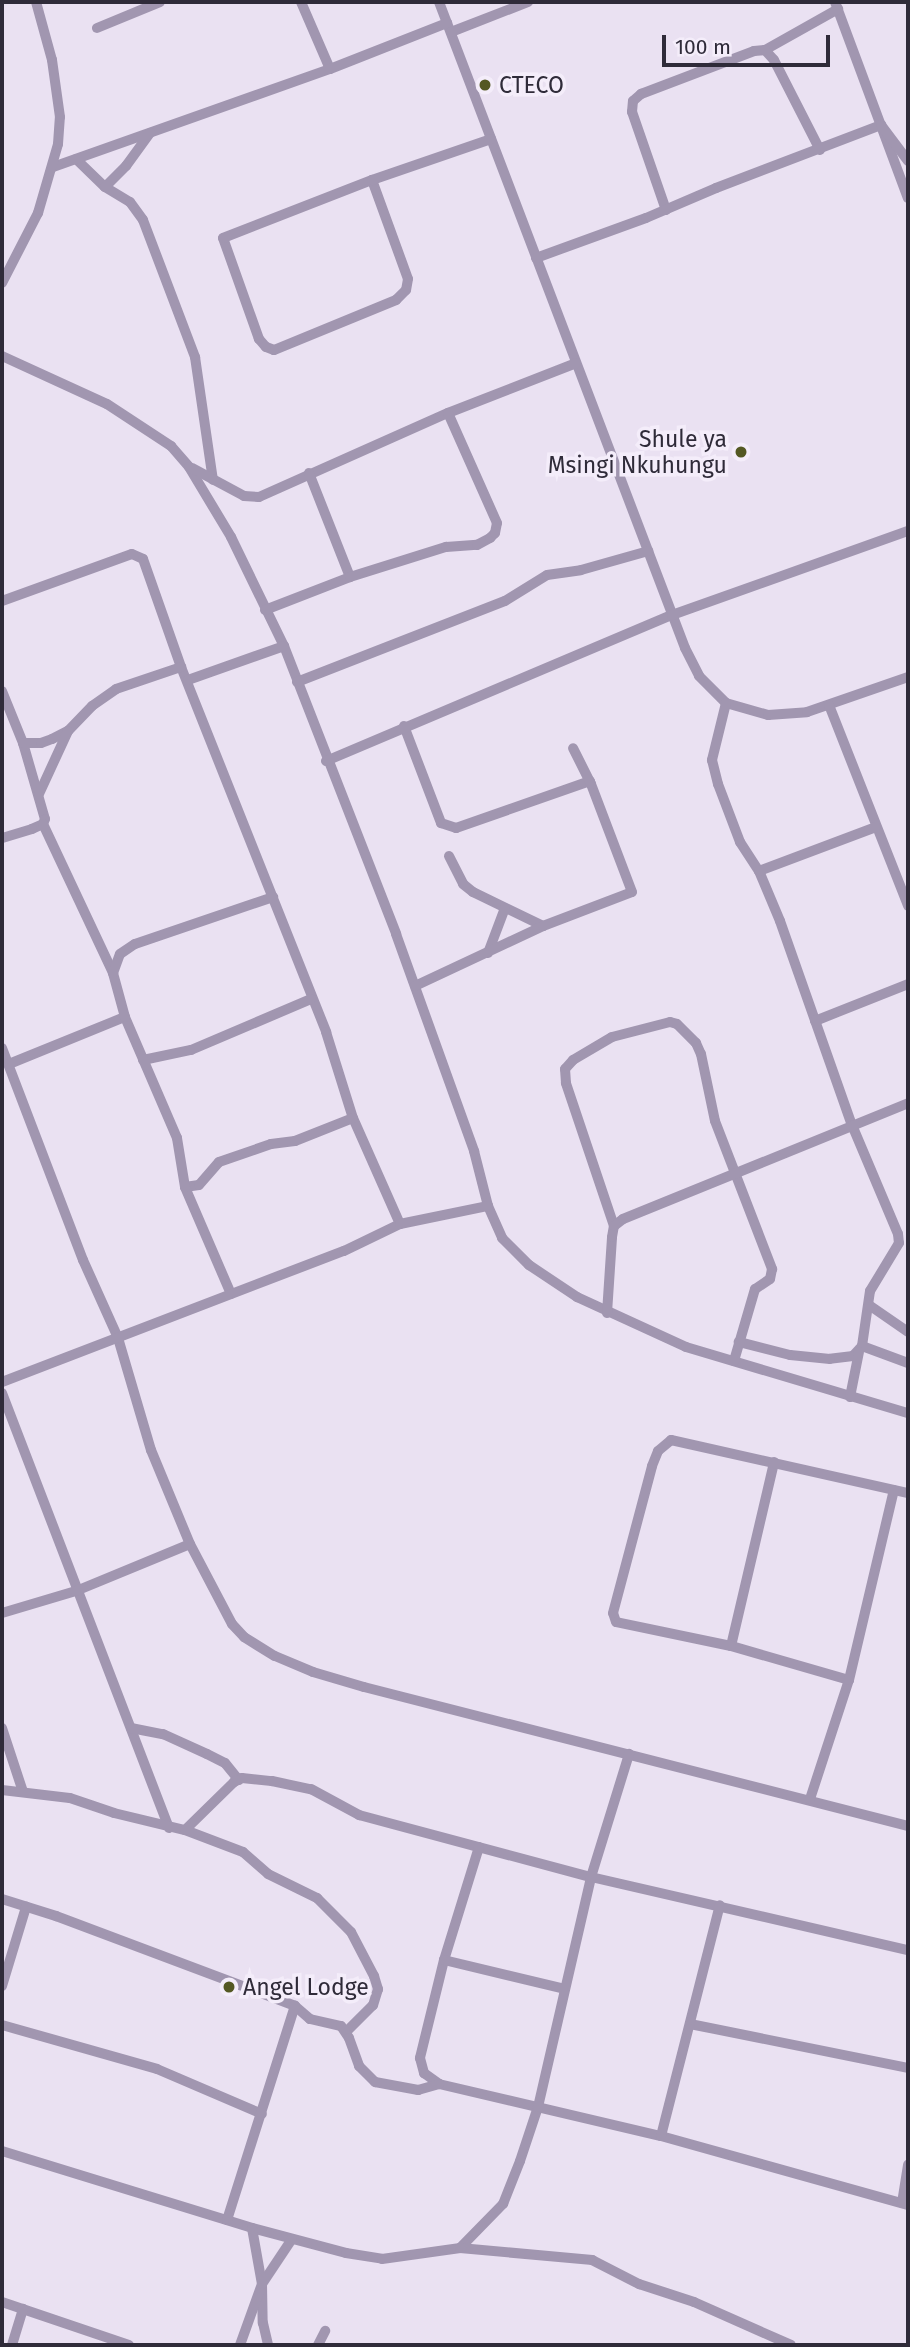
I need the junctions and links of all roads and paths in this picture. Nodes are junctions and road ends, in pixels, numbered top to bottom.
1 (36, 2) edge
2 (160, 2) edge
3 (301, 2) edge
4 (439, 2) edge
5 (528, 2) edge
6 (836, 6) edge
7 (97, 28) dead end
8 (449, 28) junction
9 (765, 50) junction
10 (330, 69) junction
11 (881, 125) junction
12 (151, 132) junction
13 (491, 139) junction
14 (820, 150) junction
15 (76, 159) junction
16 (908, 162) edge
17 (53, 167) junction
18 (372, 180) junction
19 (106, 187) junction
20 (908, 198) edge
21 (666, 210) junction
22 (536, 258) junction
23 (2, 283) edge
24 (2, 356) edge
25 (576, 363) junction
26 (448, 413) junction
27 (189, 467) junction
28 (309, 473) junction
29 (213, 481) junction
30 (908, 531) edge
31 (648, 551) junction
32 (350, 577) junction
33 (2, 601) edge
34 (265, 610) junction
35 (672, 615) junction
36 (284, 646) junction
37 (181, 667) junction
38 (908, 677) edge
39 (188, 680) junction
40 (297, 682) junction
41 (2, 691) edge
42 (726, 703) junction
43 (829, 705) junction
44 (404, 726) junction
45 (68, 731) junction
46 (23, 743) junction
47 (573, 748) dead end
48 (326, 761) junction
49 (590, 781) junction
50 (39, 794) junction
51 (43, 824) junction
52 (876, 827) junction
53 (2, 838) edge
54 (449, 856) dead end
55 (759, 871) junction
56 (273, 897) junction
57 (908, 906) edge
58 (505, 908) junction
59 (543, 926) junction
60 (488, 953) junction
61 (113, 973) junction
62 (908, 984) edge
63 (415, 986) junction
64 (311, 999) junction
65 (125, 1017) junction
66 (816, 1021) junction
67 (2, 1048) edge
68 (143, 1060) junction
69 (9, 1064) junction
70 (908, 1103) edge
71 (353, 1118) junction
72 (852, 1125) junction
73 (736, 1174) junction
74 (186, 1187) junction
75 (488, 1206) junction
76 (400, 1224) junction
77 (614, 1226) junction
78 (903, 1241) edge
79 (231, 1294) junction
80 (869, 1306) junction
81 (607, 1313) junction
82 (908, 1332) edge
83 (118, 1338) junction
84 (739, 1342) junction
85 (861, 1349) junction
86 (734, 1361) junction
87 (908, 1363) edge
88 (2, 1382) edge
89 (2, 1393) edge
90 (850, 1397) junction
91 (908, 1413) edge
92 (774, 1462) junction
93 (894, 1490) junction
94 (908, 1493) edge
95 (190, 1544) junction
96 (76, 1591) junction
97 (2, 1613) edge
98 (731, 1646) junction
99 (849, 1680) junction
100 (2, 1728) edge
101 (131, 1728) junction
102 (629, 1754) junction
103 (239, 1780) junction
104 (2, 1790) edge
105 (23, 1792) junction
106 (810, 1799) junction
107 (908, 1826) edge
108 (169, 1828) junction
109 (186, 1830) junction
110 (479, 1847) junction
111 (591, 1877) junction
112 (2, 1899) edge
113 (719, 1905) junction
114 (26, 1907) junction
115 (908, 1950) edge
116 (444, 1959) junction
117 (2, 1986) edge
118 (565, 1989) junction
119 (295, 2006) junction
120 (690, 2024) junction
121 (2, 2025) edge
122 (346, 2032) junction
123 (908, 2068) edge
124 (439, 2084) junction
125 (538, 2107) junction
126 (262, 2114) junction
127 (660, 2136) junction
128 (2, 2151) edge
129 (908, 2164) edge
130 (905, 2204) edge
131 (228, 2220) junction
132 (251, 2228) junction
133 (292, 2239) junction
134 (460, 2248) junction
135 (262, 2284) junction
136 (2, 2302) edge
137 (23, 2309) junction
138 (326, 2332) dead end
139 (12, 2345) edge
140 (130, 2345) edge
141 (240, 2345) edge
142 (268, 2345) edge
143 (318, 2345) edge
144 (791, 2345) edge

1 - 17 street
2 - 7 street
3 - 10 street
4 - 8 street
5 - 8 street
6 - 9 street
6 - 11 street
8 - 10 street
8 - 13 street
9 - 14 street
9 - 21 street
10 - 12 street
11 - 14 street
11 - 16 street
11 - 20 street
12 - 15 street
12 - 19 street
13 - 18 street
13 - 22 street
14 - 21 street
15 - 17 street
15 - 19 street
17 - 23 street
18 - 18 street
19 - 29 street
21 - 22 street
22 - 25 street
24 - 27 street
25 - 26 street
25 - 31 street
26 - 28 street
26 - 32 street
27 - 29 street
27 - 34 street
28 - 29 street
28 - 32 street
30 - 35 street
31 - 35 street
31 - 40 street
32 - 34 street
33 - 37 street
34 - 36 street
35 - 42 street
35 - 44 street
36 - 39 street
36 - 40 street
37 - 39 street
37 - 45 street
38 - 43 street
39 - 56 street
40 - 48 street
41 - 46 street
42 - 43 street
42 - 55 street
43 - 52 street
44 - 48 street
44 - 49 street
45 - 46 street
45 - 50 street
46 - 50 street
47 - 49 street
48 - 63 street
49 - 59 street
50 - 51 street
51 - 53 street
51 - 61 street
52 - 55 street
52 - 57 street
54 - 58 street
55 - 66 street
56 - 61 street
56 - 64 street
58 - 59 street
58 - 60 street
59 - 60 street
60 - 63 street
61 - 65 street
62 - 66 street
63 - 75 street
64 - 68 street
64 - 71 street
65 - 68 street
65 - 69 street
66 - 72 street
67 - 69 street
68 - 74 street
69 - 83 street
70 - 72 street
71 - 74 street
71 - 76 street
72 - 73 street
72 - 78 street
73 - 77 street
73 - 77 street
73 - 84 street
74 - 79 street
75 - 76 street
75 - 81 street
76 - 79 street
77 - 81 street
78 - 80 street
79 - 83 street
80 - 82 street
80 - 85 street
81 - 86 street
83 - 88 street
83 - 95 street
84 - 85 street
84 - 86 street
85 - 87 street
85 - 90 street
86 - 90 street
89 - 96 street
90 - 91 street
92 - 93 street
92 - 98 street
92 - 98 street
93 - 94 street
93 - 99 street
95 - 96 street
95 - 102 street
96 - 97 street
96 - 101 street
98 - 99 street
99 - 106 street
100 - 105 street
101 - 103 street
101 - 108 street
102 - 106 street
102 - 111 street
103 - 109 street
103 - 110 street
104 - 105 street
105 - 108 street
106 - 107 street
108 - 109 street
109 - 122 street
110 - 111 street
110 - 116 street
111 - 113 street
111 - 118 street
112 - 114 street
113 - 115 street
113 - 120 street
114 - 117 street
114 - 119 street
116 - 118 street
116 - 124 street
118 - 125 street
119 - 122 street
119 - 126 street
120 - 123 street
120 - 127 street
121 - 126 street
122 - 124 street
124 - 125 street
125 - 127 street
125 - 134 street
126 - 131 street
127 - 130 street
128 - 131 street
129 - 130 street
131 - 132 street
132 - 133 street
132 - 135 street
133 - 134 street
133 - 135 street
134 - 144 street
135 - 141 street
135 - 142 street
136 - 137 street
137 - 139 street
137 - 140 street
138 - 143 street

